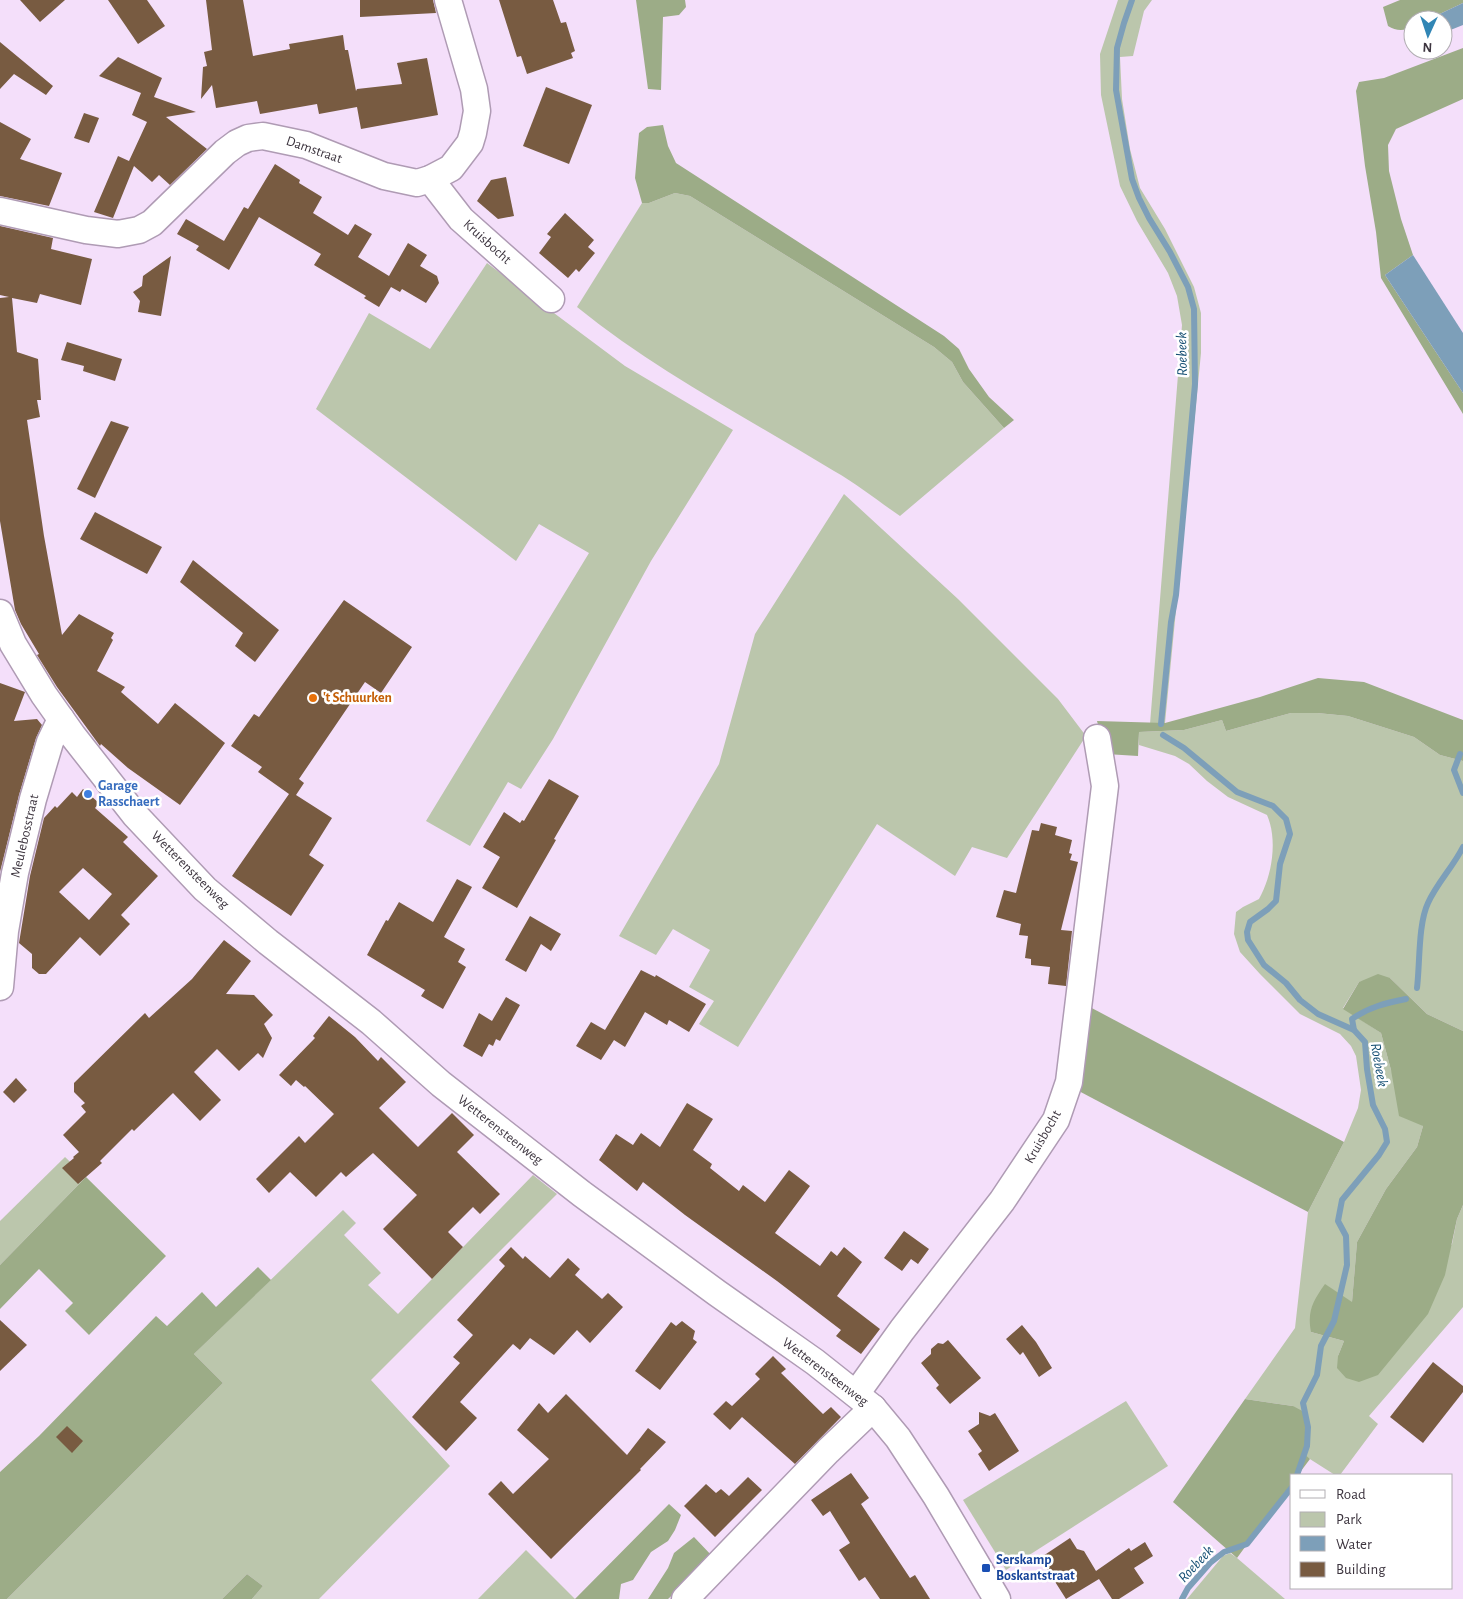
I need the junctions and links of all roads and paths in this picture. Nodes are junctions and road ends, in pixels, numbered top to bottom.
1 (448, 0) edge
2 (430, 179) junction
3 (0, 211) edge
4 (551, 299) dead end
5 (0, 613) edge
6 (6, 649) edge
7 (61, 720) junction
8 (1097, 738) dead end
9 (0, 987) edge
10 (864, 1401) junction
11 (685, 1599) edge
12 (997, 1599) edge

1 - 2 street, Damstraat
2 - 3 street, Damstraat
2 - 4 street, Kruisbocht
5 - 6 street, Wetterensteenweg
6 - 7 street, Wetterensteenweg
7 - 9 street, Meulebosstraat
7 - 10 street, Wetterensteenweg
8 - 10 street, Kruisbocht
10 - 11 street, Kruisbocht
10 - 12 street, Wetterensteenweg

